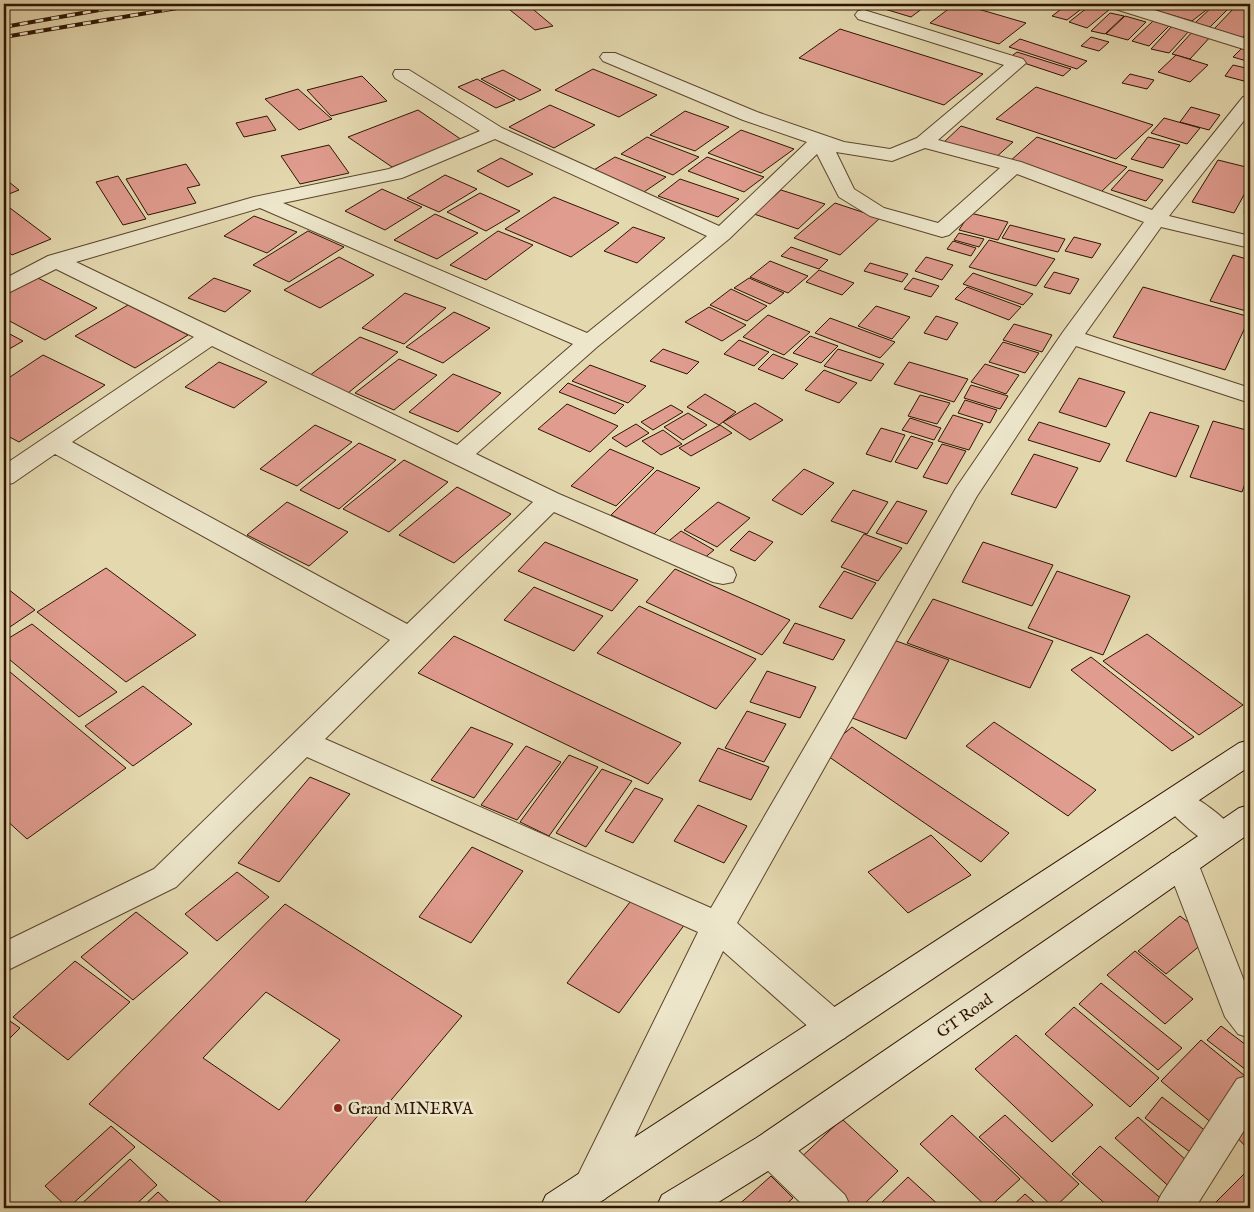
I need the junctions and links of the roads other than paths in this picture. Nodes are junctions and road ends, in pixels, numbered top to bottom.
1 (1118, 4) edge
2 (864, 15) dead end
3 (1250, 46) edge
4 (609, 57) dead end
5 (402, 74) dead end
6 (1250, 101) edge
7 (495, 132) junction
8 (820, 140) junction
9 (924, 142) junction
10 (1014, 166) junction
11 (261, 201) junction
12 (1156, 220) junction
13 (722, 235) junction
14 (1250, 242) edge
15 (56, 261) junction
16 (4, 288) edge
17 (211, 336) junction
18 (1071, 338) junction
19 (589, 342) junction
20 (1250, 396) edge
21 (56, 443) junction
22 (459, 456) junction
23 (4, 477) edge
24 (550, 500) junction
25 (723, 575) dead end
26 (410, 638) junction
27 (304, 742) junction
28 (1250, 751) edge
29 (1177, 801) junction
30 (1250, 817) edge
31 (1222, 836) junction
32 (1182, 863) junction
33 (718, 926) junction
34 (4, 958) edge
35 (1250, 1023) edge
36 (833, 1027) junction
37 (1250, 1091) edge
38 (771, 1149) junction
39 (592, 1186) junction
40 (559, 1208) edge
41 (675, 1208) edge
42 (832, 1208) edge
43 (1174, 1208) edge

1 - 3 street
2 - 9 street
4 - 8 street
5 - 7 street
6 - 12 street
7 - 11 street
7 - 13 street
8 - 9 street
8 - 10 street
8 - 13 street
9 - 10 street
10 - 12 street
11 - 15 street
11 - 19 street
12 - 14 street
12 - 18 street
13 - 19 street
15 - 16 street
15 - 17 street
17 - 21 street
17 - 22 street
18 - 20 street
18 - 33 street
19 - 22 street
21 - 23 street
21 - 26 street
22 - 24 street
24 - 25 street
24 - 26 street
26 - 27 street
27 - 33 street
27 - 34 street
28 - 29 street
29 - 31 street
29 - 36 street
30 - 31 street, GT Road
31 - 32 street, GT Road
32 - 35 street
32 - 38 street, GT Road
33 - 36 street
33 - 39 street
36 - 39 street
37 - 43 street
38 - 41 street, GT Road
38 - 42 street
39 - 40 street

